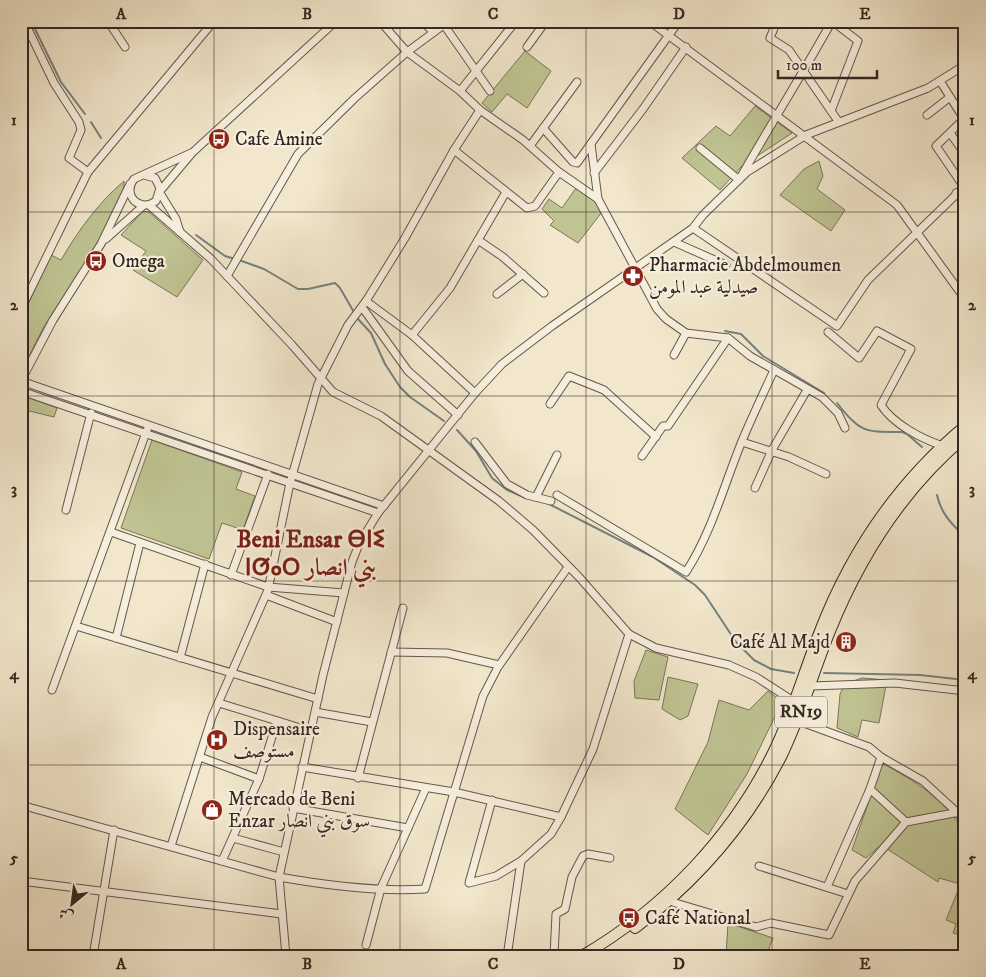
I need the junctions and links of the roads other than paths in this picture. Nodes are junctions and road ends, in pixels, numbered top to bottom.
1 (24, 21) edge
2 (108, 21) edge
3 (214, 21) edge
4 (336, 21) edge
5 (380, 21) edge
6 (421, 21) edge
7 (516, 21) edge
8 (546, 21) edge
9 (649, 21) edge
10 (679, 21) edge
11 (777, 21) edge
12 (956, 21) edge
13 (447, 23) edge
14 (965, 30) edge
15 (434, 32) junction
16 (670, 35) junction
17 (125, 47) dead end
18 (527, 47) dead end
19 (686, 48) junction
20 (407, 52) junction
21 (965, 65) edge
22 (476, 71) junction
23 (804, 72) junction
24 (940, 81) junction
25 (577, 82) dead end
26 (460, 91) junction
27 (490, 91) dead end
28 (950, 97) junction
29 (480, 110) junction
30 (831, 111) junction
31 (776, 114) junction
32 (927, 116) dead end
33 (964, 119) edge
34 (838, 121) junction
35 (543, 128) junction
36 (950, 133) junction
37 (806, 135) junction
38 (591, 144) junction
39 (530, 146) junction
40 (700, 148) dead end
41 (454, 150) junction
42 (192, 153) junction
43 (965, 154) edge
44 (88, 172) junction
45 (559, 172) junction
46 (594, 173) junction
47 (144, 175) junction
48 (739, 180) junction
49 (130, 184) junction
50 (965, 186) edge
51 (160, 192) junction
52 (506, 192) junction
53 (956, 194) junction
54 (598, 199) junction
55 (965, 203) edge
56 (146, 205) junction
57 (693, 228) junction
58 (180, 232) junction
59 (916, 232) junction
60 (478, 240) junction
61 (674, 242) junction
62 (101, 244) junction
63 (726, 265) dead end
64 (636, 269) junction
65 (523, 274) junction
66 (227, 276) junction
67 (544, 293) dead end
68 (497, 294) dead end
69 (965, 299) edge
70 (363, 306) junction
71 (21, 309) edge
72 (828, 332) dead end
73 (686, 333) junction
74 (412, 335) junction
75 (728, 338) junction
76 (674, 355) dead end
77 (774, 370) junction
78 (320, 378) junction
79 (21, 381) edge
80 (807, 390) junction
81 (21, 391) edge
82 (475, 393) junction
83 (550, 404) dead end
84 (91, 413) junction
85 (458, 415) junction
86 (965, 426) edge
87 (845, 428) dead end
88 (148, 429) junction
89 (656, 436) junction
90 (961, 440) edge
91 (475, 442) dead end
92 (742, 442) junction
93 (943, 446) junction
94 (430, 452) junction
95 (771, 452) junction
96 (557, 455) dead end
97 (642, 456) dead end
98 (268, 474) junction
99 (826, 474) dead end
100 (292, 475) junction
101 (290, 483) junction
102 (755, 488) dead end
103 (536, 497) junction
104 (384, 506) junction
105 (66, 510) dead end
106 (378, 513) junction
107 (111, 532) junction
108 (140, 543) junction
109 (867, 545) junction
110 (205, 564) junction
111 (568, 568) junction
112 (231, 575) junction
113 (268, 587) junction
114 (344, 593) junction
115 (266, 595) junction
116 (402, 608) dead end
117 (337, 622) junction
118 (76, 626) junction
119 (629, 634) junction
120 (116, 638) junction
121 (391, 652) junction
122 (180, 658) junction
123 (499, 665) junction
124 (232, 674) junction
125 (810, 686) junction
126 (52, 690) dead end
127 (965, 691) edge
128 (318, 699) junction
129 (218, 703) junction
130 (799, 704) junction
131 (315, 712) junction
132 (793, 719) junction
133 (277, 721) junction
134 (372, 722) junction
135 (310, 731) junction
136 (200, 757) junction
137 (881, 757) junction
138 (302, 767) junction
139 (358, 778) junction
140 (259, 779) junction
141 (426, 788) junction
142 (870, 789) junction
143 (454, 792) junction
144 (492, 800) junction
145 (21, 805) edge
146 (293, 808) junction
147 (962, 812) edge
148 (562, 817) junction
149 (906, 822) junction
150 (965, 824) edge
151 (408, 828) junction
152 (114, 830) junction
153 (233, 838) junction
154 (171, 846) junction
155 (284, 852) junction
156 (610, 858) dead end
157 (222, 861) junction
158 (521, 861) junction
159 (759, 866) dead end
160 (278, 877) junction
161 (21, 881) edge
162 (827, 887) junction
163 (381, 888) junction
164 (104, 892) junction
165 (848, 894) junction
166 (669, 901) junction
167 (282, 914) junction
168 (366, 944) dead end
169 (508, 950) dead end
170 (93, 956) edge
171 (286, 956) edge
172 (554, 956) edge
173 (582, 956) edge
174 (596, 956) edge

1 - 44 street
2 - 17 street
3 - 44 street
4 - 42 street
5 - 20 street
6 - 15 street
7 - 22 street
8 - 18 street
9 - 16 street
10 - 16 street
11 - 23 street
12 - 14 street
13 - 15 street
13 - 22 street
15 - 20 street
16 - 19 street
16 - 38 street
19 - 31 street
19 - 46 street
20 - 26 street
20 - 66 street
21 - 24 street
22 - 26 street
22 - 27 street
23 - 30 street
23 - 30 street
23 - 31 street
24 - 28 street
24 - 34 street
25 - 35 street
26 - 29 street
28 - 32 street
28 - 33 street
29 - 39 street
29 - 41 street
30 - 34 street
31 - 37 street
31 - 48 street
33 - 36 street
34 - 37 street
35 - 38 street
35 - 39 street
36 - 43 street
36 - 50 street
37 - 48 street
37 - 59 street
38 - 46 street
39 - 45 street
40 - 48 street
41 - 52 street
41 - 70 street
42 - 47 street
42 - 51 street
44 - 71 street
45 - 52 street
45 - 54 street
46 - 54 street
47 - 49 street
47 - 51 street
48 - 57 street
49 - 56 street
49 - 62 street
50 - 53 street
51 - 56 street
51 - 58 street
52 - 60 street
53 - 55 street
53 - 59 street
54 - 64 street
56 - 58 street
56 - 62 street
57 - 59 street
57 - 61 street
58 - 66 street
59 - 69 street
60 - 65 street
60 - 74 street
61 - 63 street
61 - 64 street
62 - 79 street
64 - 73 street
64 - 82 street
65 - 67 street
65 - 68 street
66 - 78 street
70 - 74 street
70 - 78 street
70 - 85 street
72 - 93 street
73 - 75 street
73 - 76 street
74 - 82 street
75 - 77 street
75 - 89 street
77 - 80 street
77 - 92 street
78 - 94 street
78 - 100 street
79 - 88 street
80 - 87 street
80 - 95 street
81 - 84 street
82 - 85 street
83 - 89 street
84 - 88 street
84 - 105 street
85 - 94 street
86 - 90 highway, RN19
88 - 98 street
88 - 100 street
88 - 107 street
89 - 97 street
90 - 93 highway, RN19
90 - 109 highway, RN19
91 - 103 street
92 - 95 street
92 - 103 street
93 - 109 highway, RN19
94 - 104 street
94 - 111 street
95 - 99 street
95 - 102 street
96 - 103 street
98 - 101 street
98 - 112 street
100 - 101 street
100 - 104 street
101 - 106 street
101 - 113 street
104 - 106 street
106 - 114 street
107 - 108 street
107 - 118 street
108 - 110 street
108 - 120 street
109 - 125 highway, RN19
109 - 130 highway, RN19
110 - 112 street
110 - 122 street
111 - 119 street
111 - 123 street
112 - 113 street
113 - 114 street
113 - 115 street
114 - 117 street
115 - 117 street
115 - 124 street
116 - 121 street
117 - 128 street
118 - 120 street
118 - 126 street
119 - 130 street
119 - 148 street
120 - 122 street
121 - 123 street
121 - 134 street
122 - 124 street
123 - 143 street
124 - 128 street
124 - 129 street
125 - 127 street
125 - 130 highway, RN19
128 - 131 street
129 - 133 street
129 - 136 street
130 - 132 highway, RN19
131 - 134 street
131 - 135 street
132 - 137 street
132 - 166 highway, RN19
132 - 173 highway, RN19
133 - 135 street
133 - 140 street
134 - 139 street
135 - 138 street
136 - 140 street
136 - 154 street
137 - 142 street
137 - 147 street
138 - 139 street
138 - 146 street
139 - 141 street
140 - 153 street
141 - 143 street
141 - 151 street
142 - 149 street
142 - 162 street
143 - 144 street
143 - 163 street
144 - 148 street
144 - 158 street
145 - 152 street
146 - 151 street
146 - 155 street
147 - 149 street
147 - 150 street
148 - 158 street
149 - 165 street
151 - 163 street
152 - 154 street
152 - 164 street
153 - 155 street
153 - 157 street
154 - 157 street
155 - 160 street
156 - 172 street
157 - 160 street
158 - 169 street
159 - 162 street
160 - 163 street
160 - 167 street
161 - 164 street
162 - 165 street
163 - 168 street
164 - 167 street
164 - 170 street
165 - 166 street
166 - 174 highway, RN19
167 - 171 street

